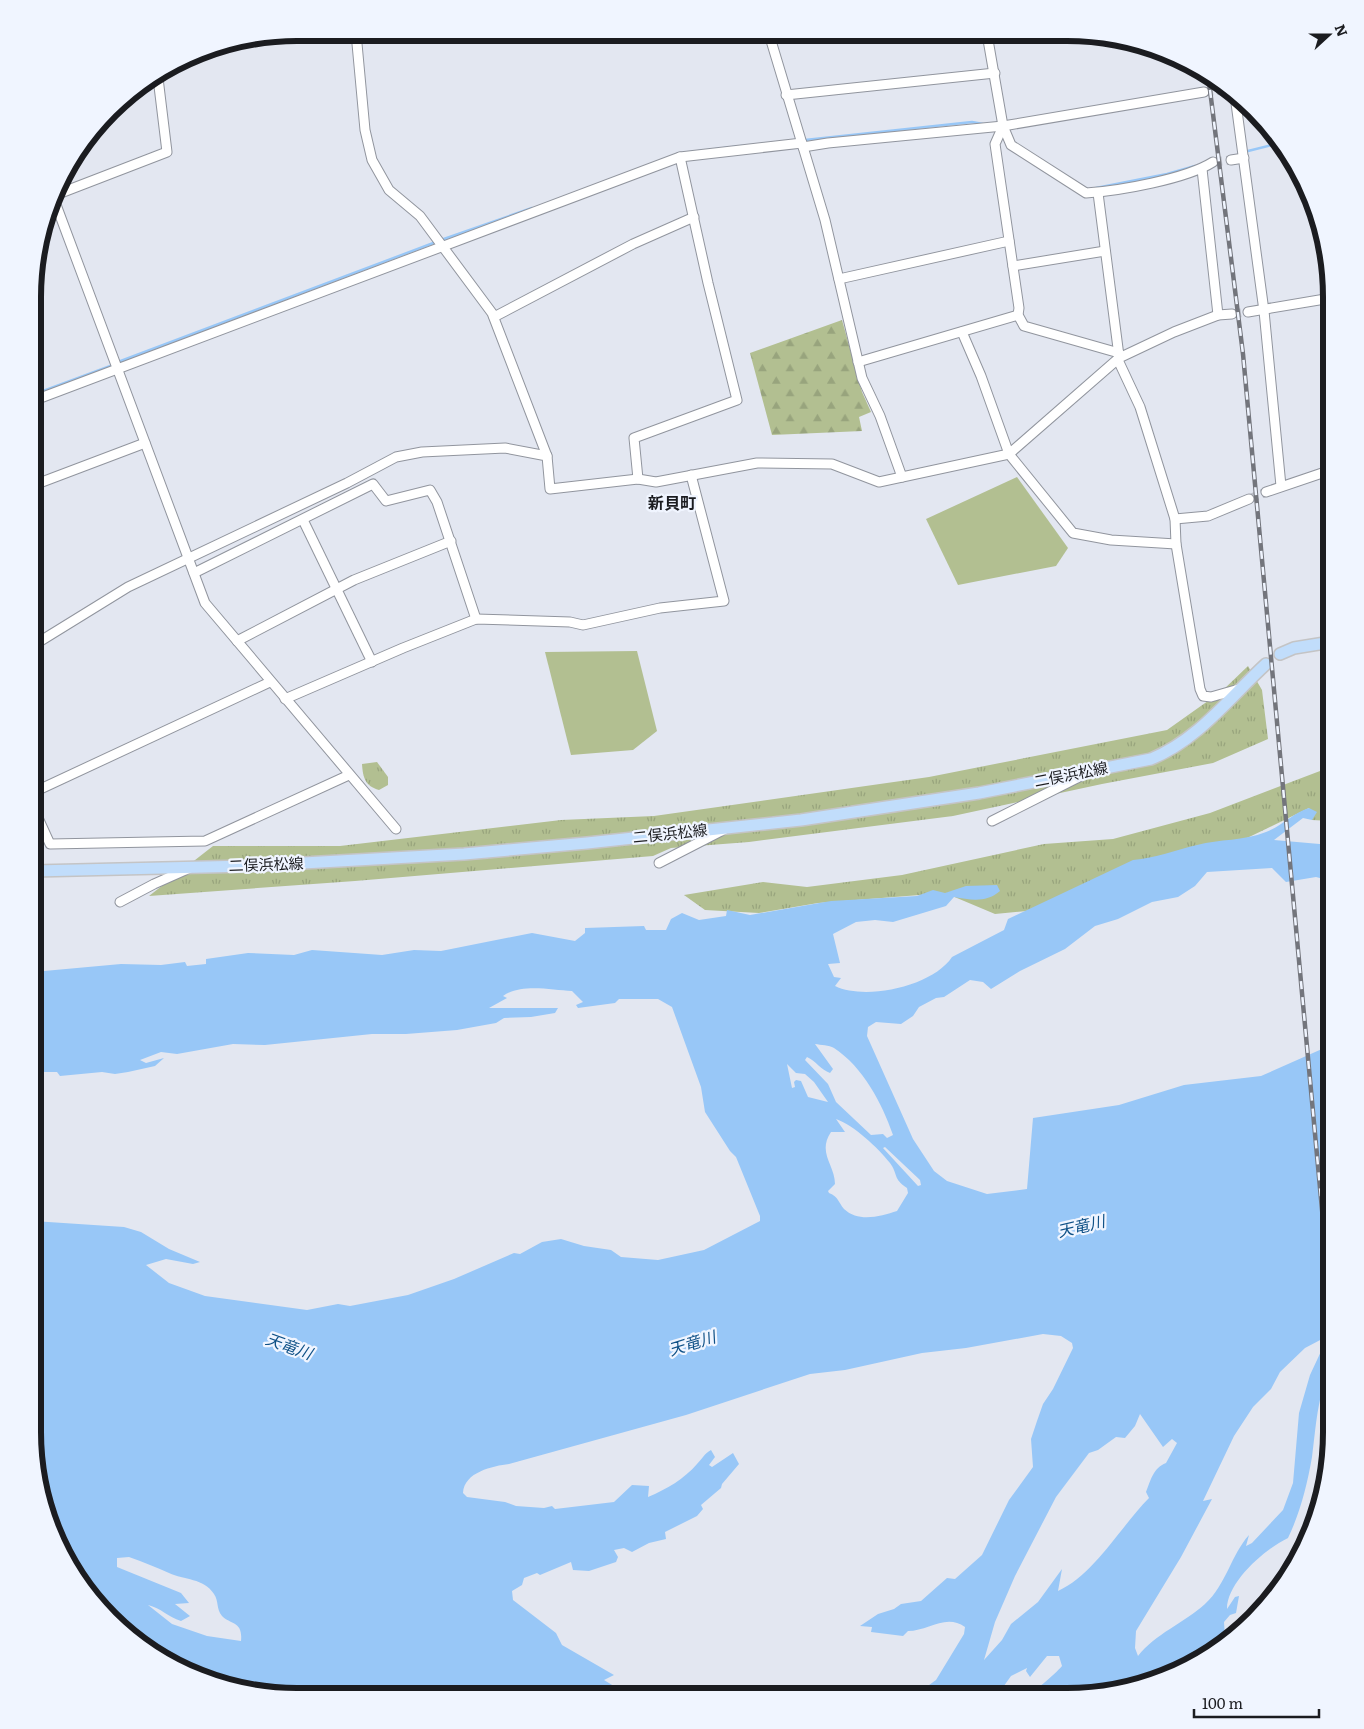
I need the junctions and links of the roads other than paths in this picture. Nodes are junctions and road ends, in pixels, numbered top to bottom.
1 (357, 41) edge
2 (771, 41) edge
3 (989, 41) edge
4 (995, 73) junction
5 (158, 82) edge
6 (1204, 92) tunnel mouth
7 (786, 95) junction
8 (1236, 106) edge
9 (1003, 126) junction
10 (803, 145) junction
11 (680, 157) junction
12 (1244, 158) junction
13 (1231, 160) tunnel mouth
14 (1213, 162) tunnel mouth
15 (1202, 169) junction
16 (65, 191) edge
17 (1098, 193) junction
18 (57, 209) edge
19 (694, 217) junction
20 (1009, 241) junction
21 (441, 246) junction
22 (1105, 251) junction
23 (1013, 266) junction
24 (839, 279) junction
25 (1323, 300) edge
26 (1264, 310) junction
27 (1248, 312) tunnel mouth
28 (1232, 314) tunnel mouth
29 (1018, 315) junction
30 (1218, 315) junction
31 (494, 317) junction
32 (962, 332) junction
33 (1118, 357) junction
34 (858, 362) junction
35 (117, 368) junction
36 (41, 397) edge
37 (145, 443) junction
38 (1009, 454) junction
39 (547, 456) junction
40 (1323, 473) edge
41 (691, 475) junction
42 (902, 477) junction
43 (638, 479) junction
44 (41, 482) edge
45 (1281, 486) junction
46 (1266, 492) tunnel mouth
47 (1249, 499) tunnel mouth
48 (1175, 519) junction
49 (303, 520) junction
50 (451, 541) junction
51 (1176, 544) junction
52 (188, 560) junction
53 (194, 573) junction
54 (335, 589) junction
55 (476, 620) junction
56 (41, 640) edge
57 (237, 641) junction
58 (1323, 643) edge
59 (1280, 654) dead end
60 (372, 662) junction
61 (1266, 664) dead end
62 (270, 682) junction
63 (1239, 689) junction
64 (285, 699) junction
65 (1089, 772) junction
66 (349, 775) junction
67 (41, 789) edge
68 (992, 822) dead end
69 (41, 824) edge
70 (730, 827) junction
71 (396, 829) dead end
72 (659, 863) dead end
73 (194, 867) junction
74 (41, 871) edge
75 (120, 902) dead end

1 - 21 street
2 - 7 street
3 - 4 street
4 - 7 street
4 - 9 street
5 - 16 street
6 - 9 street
7 - 10 street
8 - 12 street
9 - 10 street
9 - 17 street
9 - 20 street
10 - 11 street
10 - 24 street
11 - 19 street
11 - 21 street
12 - 13 street
12 - 26 street
14 - 15 street
15 - 17 street
15 - 30 street
17 - 22 street
18 - 35 street
19 - 31 street
19 - 43 street
20 - 23 street
20 - 24 street
21 - 31 street
21 - 35 street
22 - 23 street
22 - 33 street
23 - 29 street
24 - 34 street
25 - 26 street
26 - 27 street
26 - 45 street
28 - 30 street
29 - 32 street
29 - 33 street
30 - 33 street
31 - 39 street
32 - 34 street
32 - 38 street
33 - 38 street
33 - 48 street
34 - 42 street
35 - 36 street
35 - 37 street
37 - 44 street
37 - 52 street
38 - 42 street
38 - 51 street
39 - 43 street
39 - 52 street
40 - 45 street
41 - 42 street
41 - 43 street
41 - 55 street
45 - 46 street
47 - 48 street
48 - 51 street
49 - 50 street
49 - 53 street
49 - 54 street
50 - 54 street
50 - 55 street
51 - 63 street
52 - 53 street
52 - 56 street
53 - 57 street
54 - 57 street
54 - 60 street
55 - 60 street
57 - 62 street
58 - 59 main road
60 - 64 street
61 - 63 main road, 二俣浜松線
62 - 64 street
62 - 67 street
63 - 65 main road, 二俣浜松線
64 - 66 street
65 - 68 street
65 - 70 main road, 二俣浜松線
66 - 69 street
66 - 71 street
70 - 72 street
70 - 73 main road, 二俣浜松線
73 - 74 main road, 二俣浜松線
73 - 75 street

